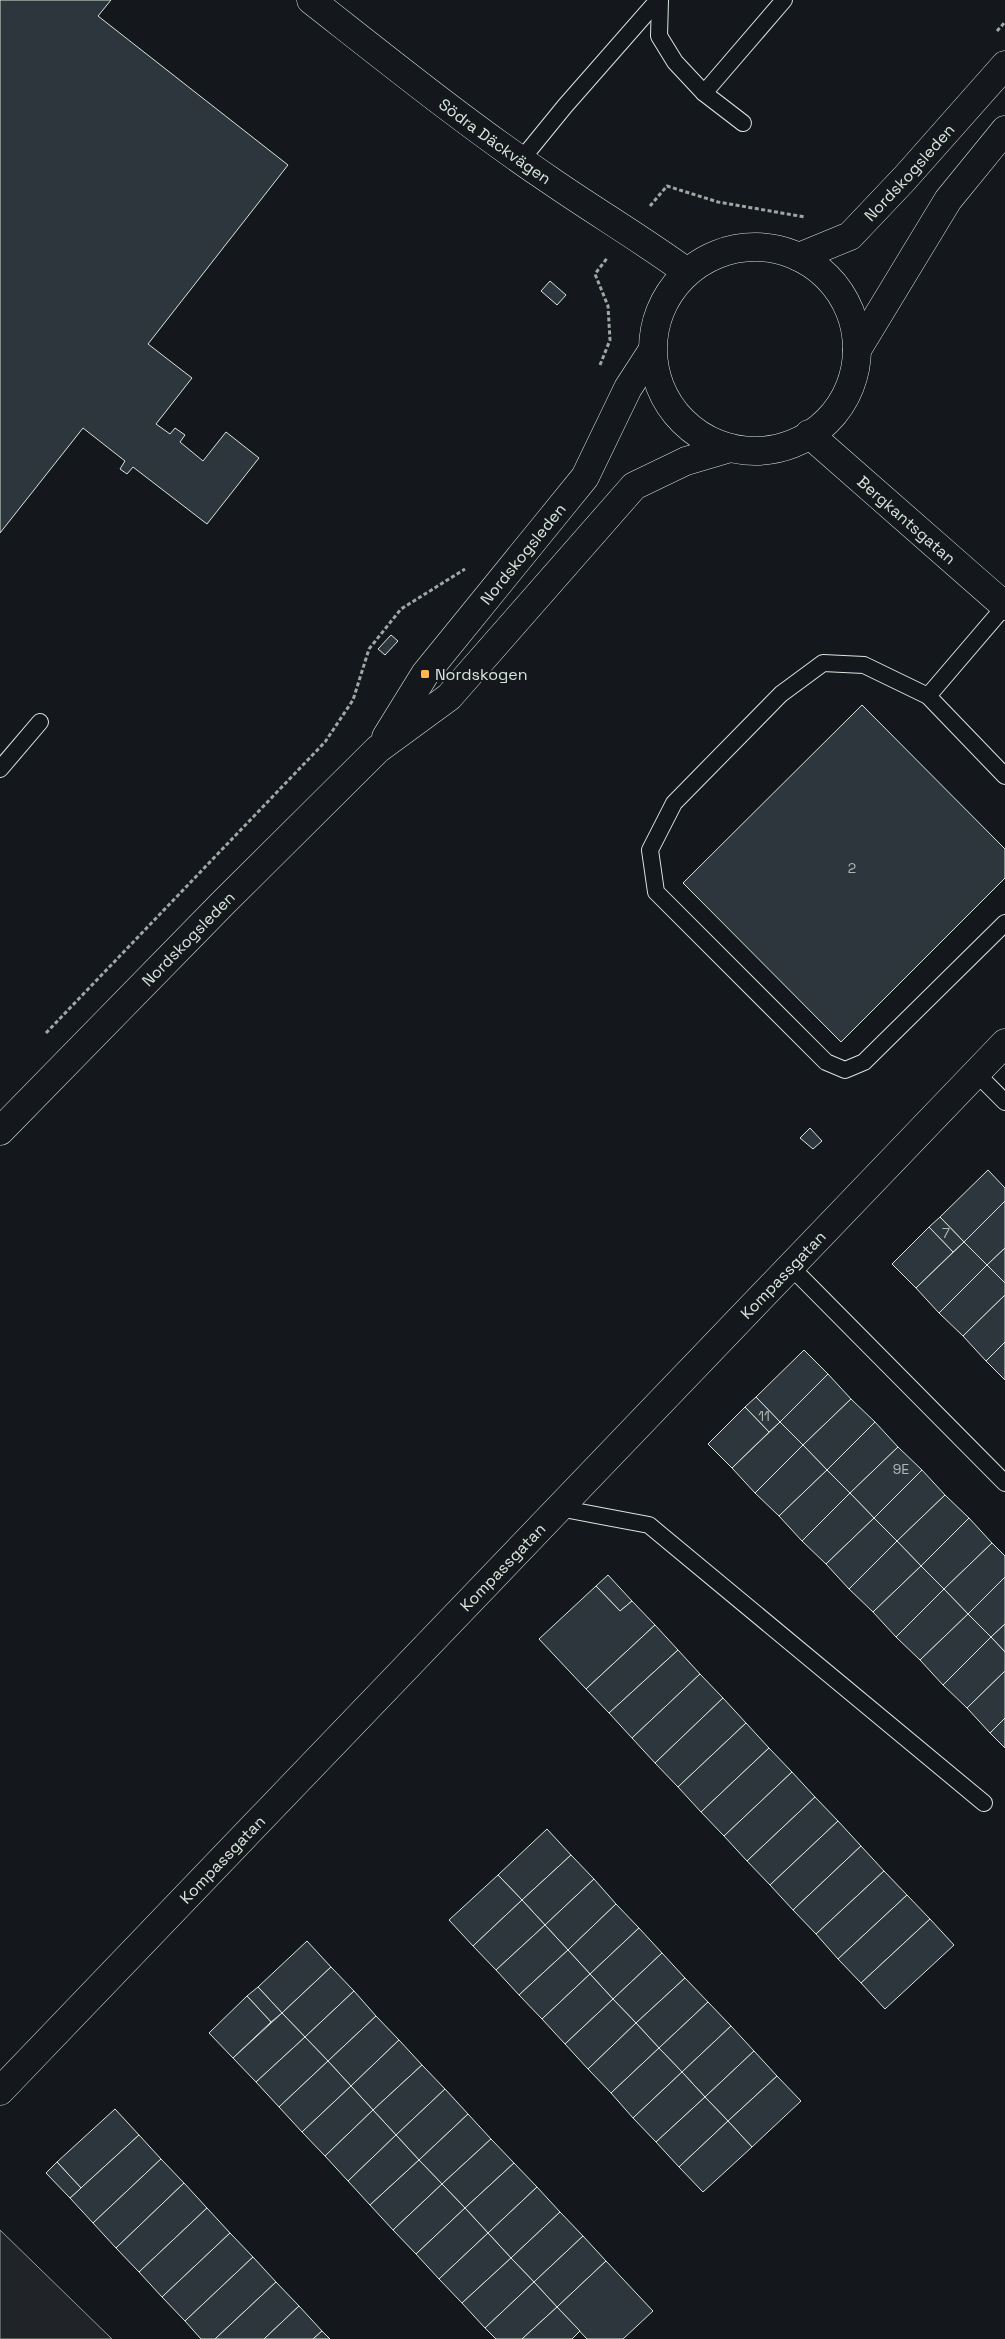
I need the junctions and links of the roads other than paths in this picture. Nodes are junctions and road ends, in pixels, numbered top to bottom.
1 (311, 0) edge
2 (659, 0) edge
3 (784, 0) edge
4 (1005, 65) edge
5 (704, 93) junction
6 (743, 123) dead end
7 (1005, 130) edge
8 (521, 160) junction
9 (799, 257) junction
10 (687, 272) junction
11 (857, 350) junction
12 (652, 351) junction
13 (809, 434) junction
14 (730, 448) junction
15 (1005, 606) edge
16 (928, 696) junction
17 (40, 722) dead end
18 (378, 749) junction
19 (0, 769) edge
20 (1005, 776) edge
21 (1005, 924) edge
22 (1005, 1043) edge
23 (976, 1073) junction
24 (1005, 1102) edge
25 (0, 1132) edge
26 (791, 1266) junction
27 (1005, 1483) edge
28 (559, 1508) junction
29 (984, 1803) dead end
30 (0, 2091) edge

1 - 8 main road, Södra Däckvägen
2 - 5 lane
2 - 8 lane
3 - 5 lane
4 - 9 main road, Nordskogsleden
5 - 6 lane
7 - 11 main road
8 - 10 main road, Södra Däckvägen
9 - 10 main road
9 - 11 main road
10 - 12 main road
11 - 13 main road
12 - 14 main road
12 - 18 main road, Nordskogsleden
13 - 14 main road
13 - 15 main road, Bergkantsgatan
14 - 18 main road, Nordskogsleden
15 - 16 lane
16 - 20 lane
16 - 21 lane
17 - 19 lane
18 - 25 main road, Nordskogsleden
22 - 23 main road, Kompassgatan
23 - 24 lane
23 - 26 main road, Kompassgatan
26 - 27 lane
26 - 28 main road, Kompassgatan
28 - 29 lane
28 - 30 main road, Kompassgatan

